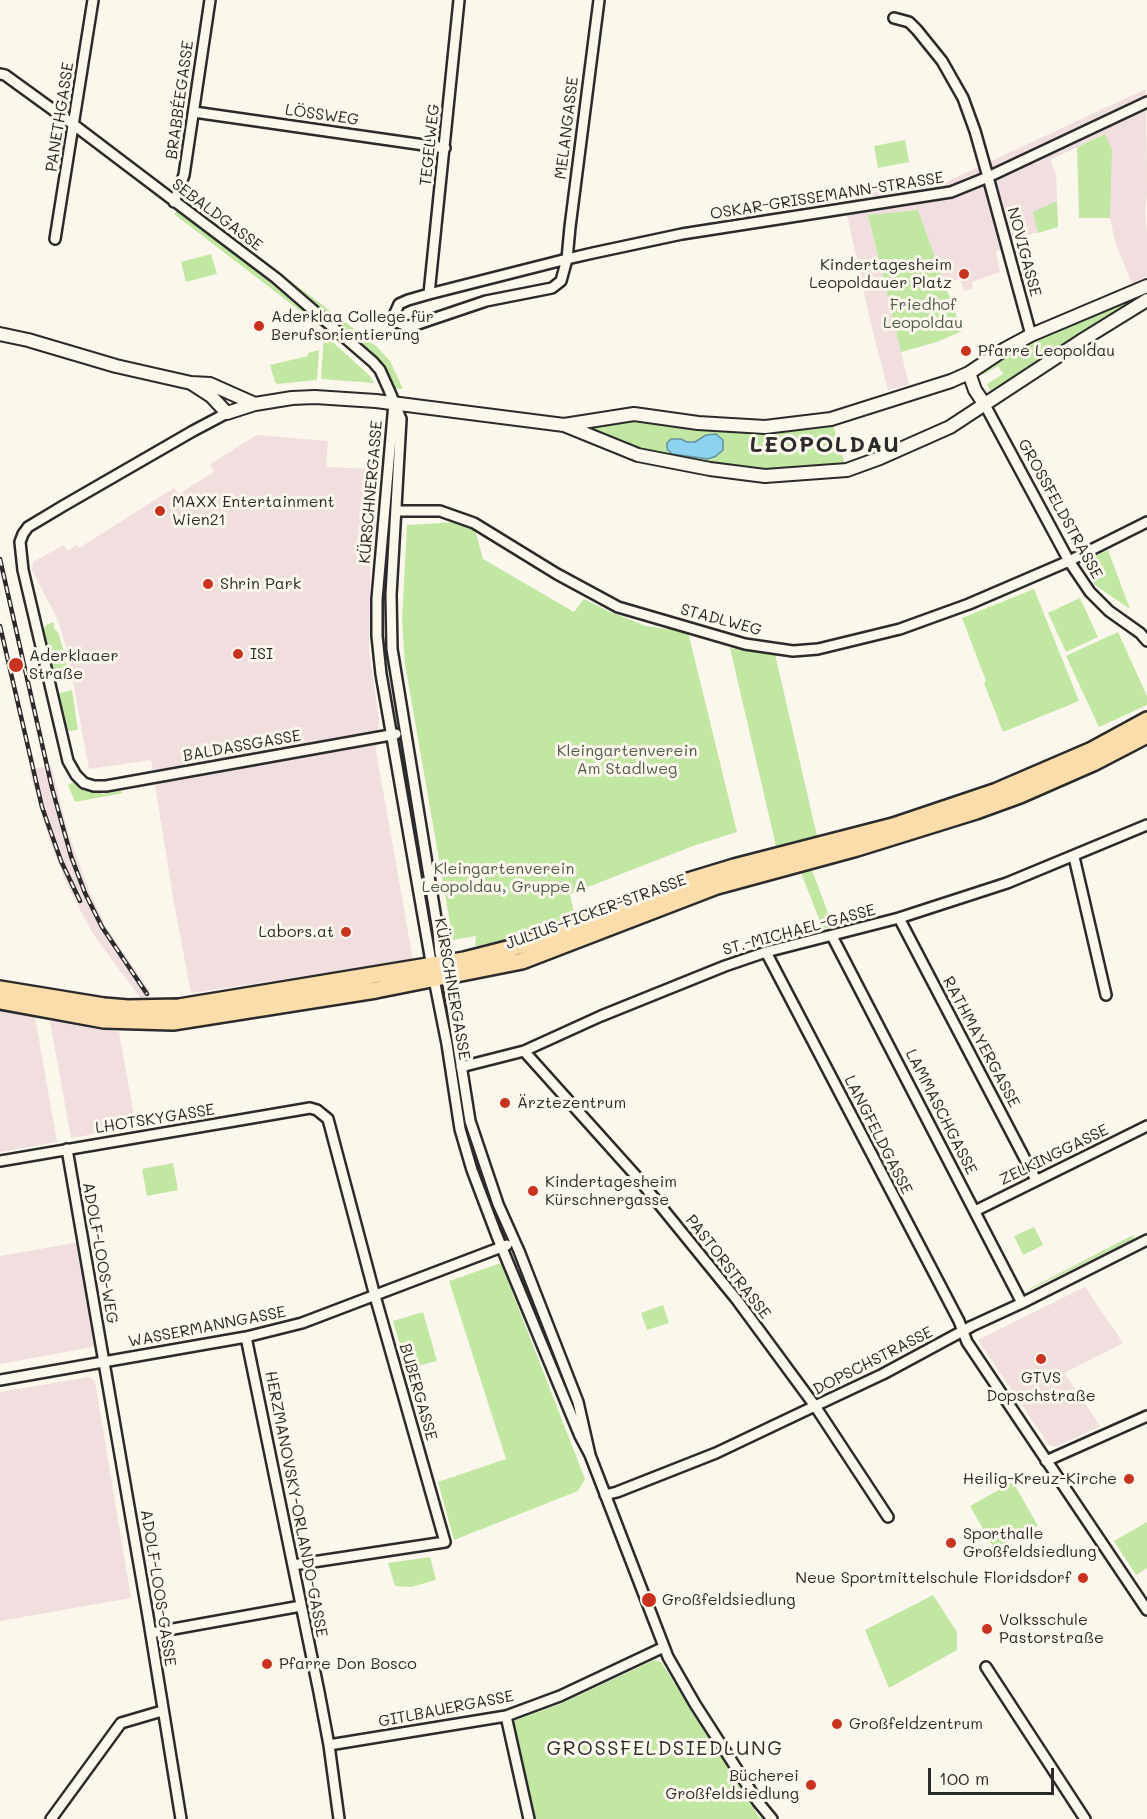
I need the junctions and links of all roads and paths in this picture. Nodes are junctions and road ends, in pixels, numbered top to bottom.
1 (93, 0) edge
2 (210, 0) edge
3 (459, 0) edge
4 (599, 0) edge
5 (894, 18) dead end
6 (0, 74) edge
7 (1147, 102) edge
8 (194, 112) junction
9 (74, 125) junction
10 (445, 148) junction
11 (988, 177) junction
12 (174, 202) junction
13 (55, 239) dead end
14 (567, 260) junction
15 (1147, 286) edge
16 (429, 294) junction
17 (1147, 300) edge
18 (0, 334) edge
19 (1031, 335) junction
20 (969, 373) junction
21 (191, 383) junction
22 (222, 389) junction
23 (394, 402) junction
24 (255, 404) junction
25 (985, 405) junction
26 (229, 412) junction
27 (564, 426) junction
28 (397, 511) junction
29 (1147, 522) edge
30 (1069, 561) junction
31 (1147, 641) edge
32 (1147, 720) edge
33 (404, 732) junction
34 (392, 735) junction
35 (1147, 735) edge
36 (1147, 825) edge
37 (1074, 857) junction
38 (899, 918) junction
39 (832, 936) junction
40 (766, 952) junction
41 (438, 971) junction
42 (0, 989) edge
43 (1106, 994) dead end
44 (0, 1001) edge
45 (524, 1051) junction
46 (461, 1067) junction
47 (314, 1108) joint
48 (1147, 1126) edge
49 (67, 1149) junction
50 (0, 1161) edge
51 (1036, 1180) junction
52 (975, 1210) junction
53 (1147, 1240) edge
54 (515, 1242) junction
55 (502, 1247) junction
56 (375, 1296) junction
57 (1022, 1303) junction
58 (963, 1331) junction
59 (246, 1337) junction
60 (105, 1362) junction
61 (0, 1380) edge
62 (815, 1406) junction
63 (1147, 1416) edge
64 (590, 1455) junction
65 (1046, 1461) junction
66 (605, 1495) junction
67 (888, 1517) dead end
68 (293, 1565) junction
69 (301, 1606) junction
70 (1147, 1610) edge
71 (151, 1633) junction
72 (664, 1647) junction
73 (987, 1667) dead end
74 (162, 1711) junction
75 (506, 1716) junction
76 (329, 1745) junction
77 (51, 1819) edge
78 (181, 1819) edge
79 (339, 1819) edge
80 (529, 1819) edge
81 (772, 1819) edge
82 (1085, 1819) edge

1 - 9 street, PANETHGASSE
2 - 8 street, BRABBÉEGASSE
3 - 10 street, TEGELWEG
4 - 14 street, MELANGASSE
5 - 11 street, NOVIGASSE
6 - 9 street, SEBALDGASSE
7 - 11 street, OSKAR-GRISSEMANN-STRASSE
8 - 10 street, LÖSSWEG
8 - 12 street, BRABBÉEGASSE
9 - 12 street, SEBALDGASSE
9 - 13 street, PANETHGASSE
10 - 16 street, TEGELWEG
11 - 14 street, OSKAR-GRISSEMANN-STRASSE
11 - 19 street, NOVIGASSE
12 - 23 street, SEBALDGASSE
14 - 16 street, OSKAR-GRISSEMANN-STRASSE
14 - 16 street, OSKAR-GRISSEMANN-STRASSE
15 - 19 street
17 - 25 street
18 - 21 street
19 - 20 street
20 - 25 street
20 - 27 street
21 - 22 street
21 - 26 street
22 - 24 street
22 - 26 street
23 - 24 street
23 - 27 street
23 - 28 street, KÜRSCHNERGASSE
23 - 34 street, KÜRSCHNERGASSE
24 - 26 street
25 - 27 street
25 - 30 street, GROSSFELDSTRASSE
26 - 34 street, BALDASSGASSE
28 - 30 street, STADLWEG
28 - 33 street, KÜRSCHNERGASSE
29 - 30 street, STADLWEG
30 - 31 street, GROSSFELDSTRASSE
32 - 41 main road, JULIUS-FICKER-STRASSE
33 - 34 street, BALDASSGASSE
33 - 41 street, KÜRSCHNERGASSE
34 - 41 street, KÜRSCHNERGASSE
35 - 41 main road, JULIUS-FICKER-STRASSE
36 - 37 street, ST.-MICHAEL-GASSE
37 - 38 street, ST.-MICHAEL-GASSE
37 - 43 street
38 - 39 street, ST.-MICHAEL-GASSE
38 - 51 street, RATHMAYERGASSE
39 - 40 street, ST.-MICHAEL-GASSE
39 - 52 street, LAMMASCHGASSE
40 - 45 street, ST.-MICHAEL-GASSE
40 - 58 street, LANGFELDGASSE
41 - 42 main road, JULIUS-FICKER-STRASSE
41 - 44 main road, JULIUS-FICKER-STRASSE
41 - 46 street, KÜRSCHNERGASSE
41 - 55 street, KÜRSCHNERGASSE
45 - 46 street, ST.-MICHAEL-GASSE
45 - 62 street, PASTORSTRASSE
46 - 54 street, KÜRSCHNERGASSE
47 - 49 street, LHOTSKYGASSE
47 - 56 street, BUBERGASSE
48 - 51 street, ZELKINGGASSE
49 - 50 street, LHOTSKYGASSE
49 - 60 street, ADOLF-LOOS-WEG
51 - 52 street, ZELKINGGASSE
52 - 57 street, LAMMASCHGASSE
53 - 57 street, DOPSCHSTRASSE
54 - 55 street, WASSERMANNGASSE
54 - 64 street, KÜRSCHNERGASSE
55 - 56 street, WASSERMANNGASSE
55 - 64 street, KÜRSCHNERGASSE
56 - 59 street, WASSERMANNGASSE
56 - 68 street, BUBERGASSE
57 - 58 street, DOPSCHSTRASSE
58 - 62 street, DOPSCHSTRASSE
58 - 65 street, LANGFELDGASSE
59 - 60 street, WASSERMANNGASSE
59 - 68 street, HERZMANOVSKY-ORLANDO-GASSE
60 - 61 street, WASSERMANNGASSE
60 - 71 street, ADOLF-LOOS-GASSE
62 - 66 street, DOPSCHSTRASSE
62 - 67 street, PASTORSTRASSE
63 - 65 street
64 - 66 street, KÜRSCHNERGASSE
65 - 70 street, LANGFELDGASSE
66 - 72 street, KÜRSCHNERGASSE
68 - 69 street, HERZMANOVSKY-ORLANDO-GASSE
69 - 71 street
69 - 76 street, HERZMANOVSKY-ORLANDO-GASSE
71 - 74 street, ADOLF-LOOS-GASSE
72 - 75 street, GITLBAUERGASSE
72 - 81 street, KÜRSCHNERGASSE
73 - 82 street
74 - 77 street
74 - 78 street, ADOLF-LOOS-GASSE
75 - 76 street, GITLBAUERGASSE
75 - 80 street
76 - 79 street, HERZMANOVSKY-ORLANDO-GASSE

